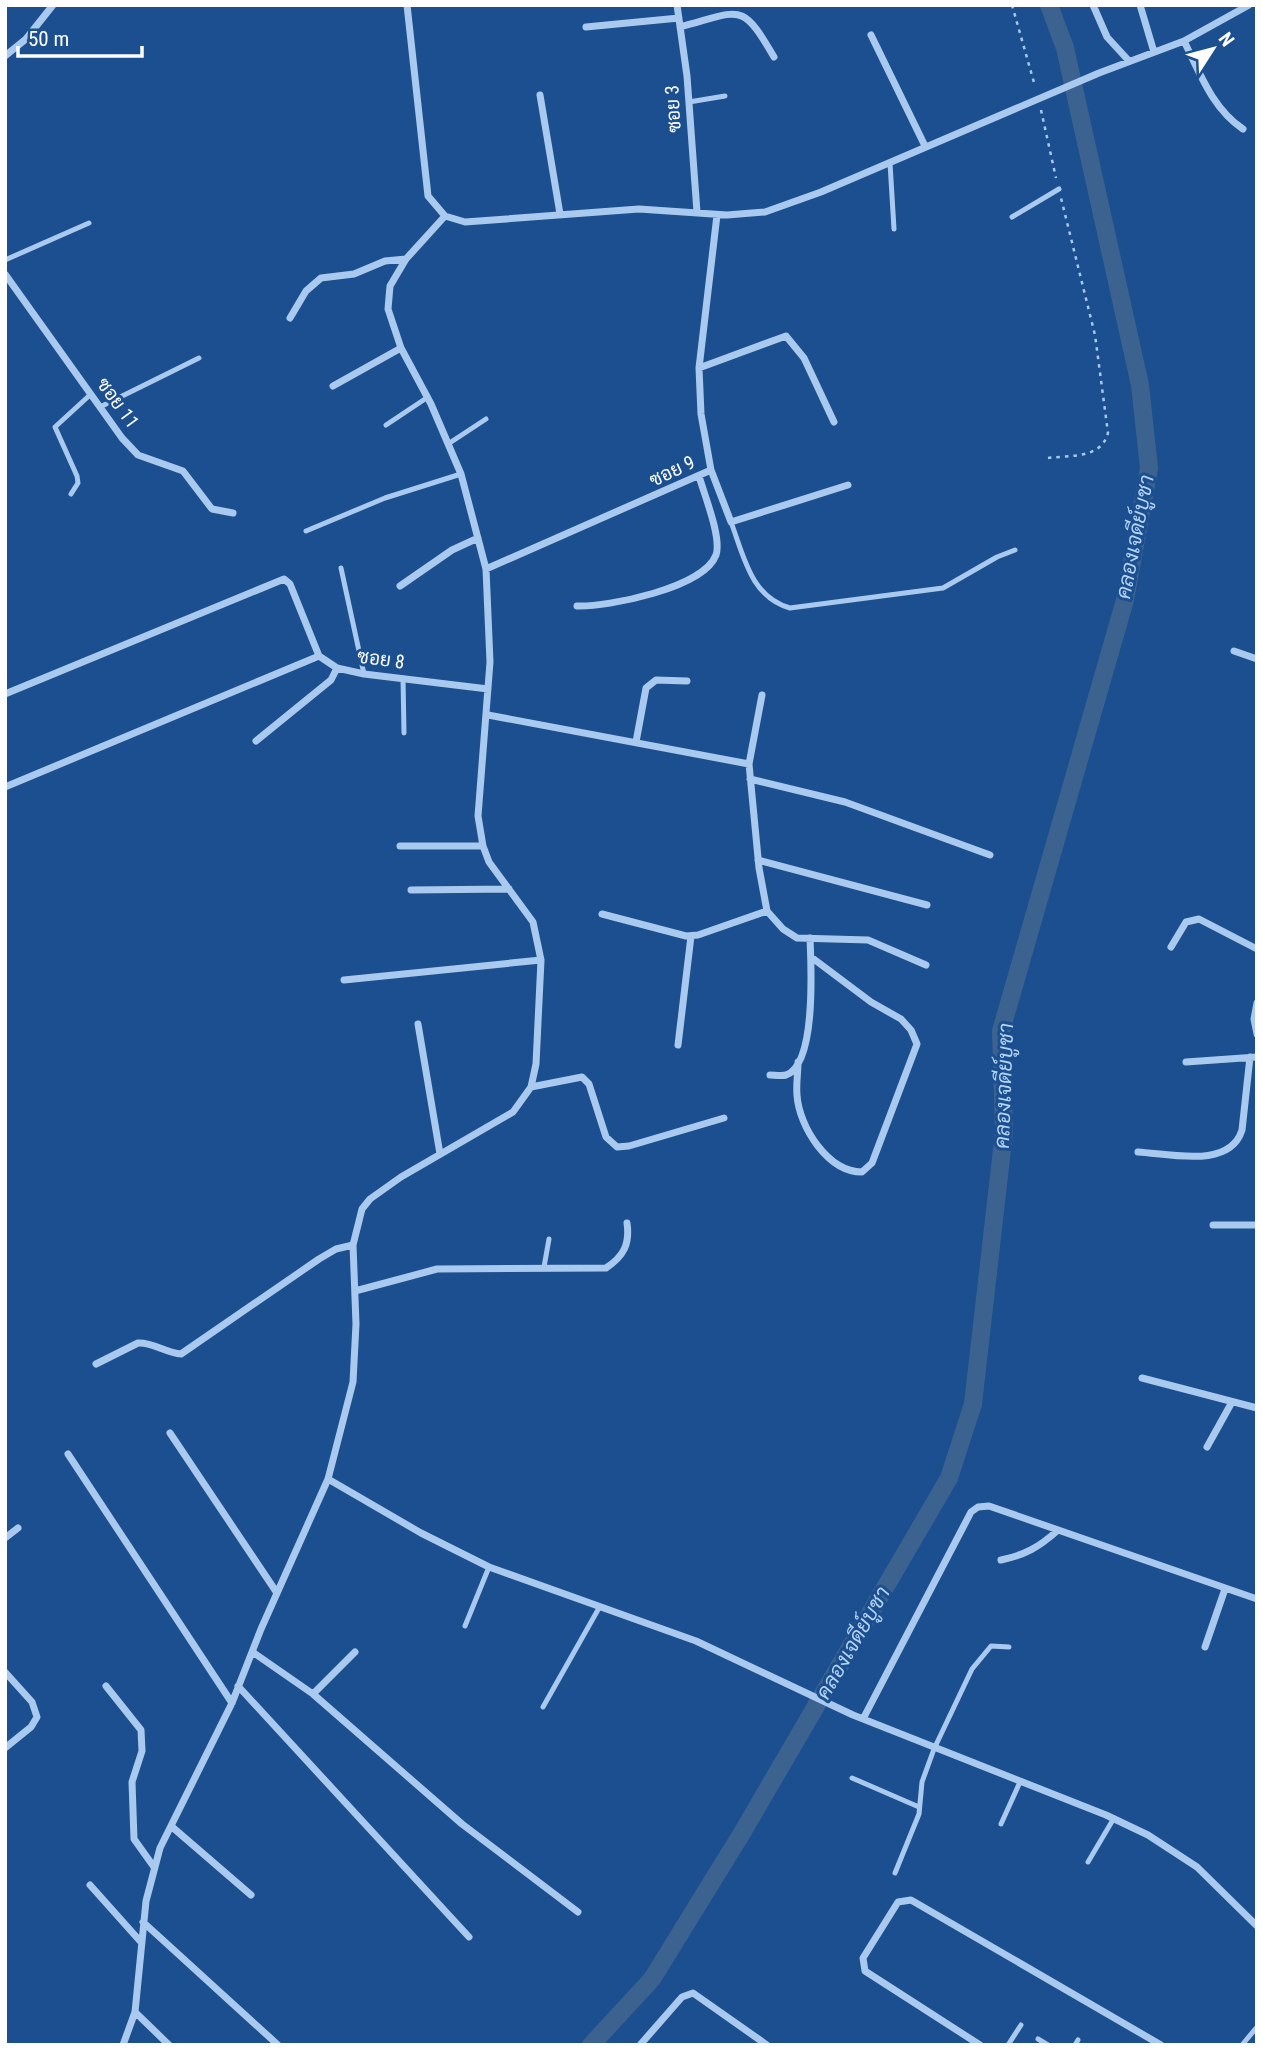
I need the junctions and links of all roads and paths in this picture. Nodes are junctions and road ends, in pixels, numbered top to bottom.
1 (53, 5) edge
2 (407, 5) edge
3 (677, 5) edge
4 (1012, 5) edge
5 (1093, 5) edge
6 (1140, 5) edge
7 (1249, 5) edge
8 (679, 18) junction
9 (586, 27) dead end
10 (680, 27) junction
11 (872, 35) dead end
12 (1184, 41) junction
13 (1154, 52) junction
14 (5, 57) edge
15 (774, 57) dead end
16 (1129, 61) junction
17 (540, 95) dead end
18 (725, 96) dead end
19 (1038, 99) junction
20 (689, 102) junction
21 (1243, 129) dead end
22 (925, 146) junction
23 (890, 163) junction
24 (1059, 189) junction
25 (697, 212) junction
26 (560, 214) junction
27 (718, 215) junction
28 (446, 216) junction
29 (1012, 217) dead end
30 (89, 223) dead end
31 (894, 229) dead end
32 (406, 259) junction
33 (5, 260) edge
34 (5, 274) edge
35 (290, 318) dead end
36 (401, 348) junction
37 (199, 358) dead end
38 (699, 368) junction
39 (333, 386) dead end
40 (91, 394) junction
41 (428, 397) junction
42 (100, 407) junction
43 (486, 419) dead end
44 (834, 422) dead end
45 (386, 425) dead end
46 (448, 444) junction
47 (1048, 458) dead end
48 (711, 470) junction
49 (461, 474) junction
50 (699, 476) junction
51 (848, 485) dead end
52 (71, 494) dead end
53 (233, 513) dead end
54 (732, 522) junction
55 (306, 531) dead end
56 (478, 538) junction
57 (1016, 551) dead end
58 (341, 568) dead end
59 (486, 569) junction
60 (400, 586) dead end
61 (577, 606) dead end
62 (1234, 652) dead end
63 (319, 656) junction
64 (1257, 659) edge
65 (337, 668) junction
66 (364, 674) junction
67 (403, 678) junction
68 (687, 681) dead end
69 (488, 689) junction
70 (5, 694) edge
71 (762, 695) dead end
72 (488, 715) junction
73 (404, 733) dead end
74 (256, 740) dead end
75 (636, 742) junction
76 (749, 764) junction
77 (750, 779) junction
78 (5, 786) edge
79 (400, 846) dead end
80 (483, 846) junction
81 (990, 855) dead end
82 (758, 860) junction
83 (509, 889) junction
84 (411, 890) dead end
85 (927, 905) dead end
86 (767, 911) junction
87 (602, 914) dead end
88 (691, 936) junction
89 (810, 938) junction
90 (1171, 947) dead end
91 (1257, 948) edge
92 (811, 957) junction
93 (541, 960) junction
94 (926, 965) dead end
95 (344, 980) dead end
96 (1257, 1003) edge
97 (418, 1024) dead end
98 (1257, 1034) edge
99 (678, 1045) dead end
100 (1254, 1057) edge
101 (798, 1062) junction
102 (1186, 1062) dead end
103 (770, 1075) dead end
104 (531, 1087) junction
105 (724, 1118) dead end
106 (1138, 1152) dead end
107 (440, 1154) junction
108 (626, 1223) dead end
109 (1213, 1225) dead end
110 (1257, 1225) edge
111 (549, 1239) dead end
112 (353, 1245) junction
113 (544, 1267) junction
114 (355, 1291) junction
115 (96, 1364) dead end
116 (1142, 1378) dead end
117 (1232, 1402) junction
118 (1257, 1408) edge
119 (170, 1433) dead end
120 (1207, 1447) dead end
121 (68, 1454) dead end
122 (328, 1479) junction
123 (18, 1528) dead end
124 (1057, 1531) junction
125 (5, 1538) edge
126 (1001, 1560) dead end
127 (489, 1567) junction
128 (1225, 1589) junction
129 (276, 1593) junction
130 (1257, 1599) edge
131 (598, 1608) junction
132 (466, 1626) dead end
133 (1009, 1647) dead end
134 (1205, 1647) dead end
135 (355, 1652) dead end
136 (254, 1653) junction
137 (5, 1672) edge
138 (106, 1686) dead end
139 (238, 1686) junction
140 (313, 1694) junction
141 (232, 1703) junction
142 (543, 1707) dead end
143 (863, 1719) junction
144 (5, 1748) edge
145 (934, 1749) junction
146 (852, 1778) dead end
147 (1020, 1782) junction
148 (919, 1807) junction
149 (1114, 1818) junction
150 (1001, 1824) dead end
151 (171, 1826) junction
152 (1088, 1862) dead end
153 (153, 1867) junction
154 (895, 1872) dead end
155 (90, 1885) dead end
156 (251, 1895) dead end
157 (578, 1912) dead end
158 (143, 1922) junction
159 (1257, 1926) edge
160 (468, 1937) dead end
161 (140, 1941) junction
162 (135, 2012) junction
163 (1021, 2025) dead end
164 (1257, 2027) edge
165 (1038, 2039) dead end
166 (124, 2045) edge
167 (169, 2045) edge
168 (278, 2045) edge
169 (640, 2045) edge
170 (767, 2045) edge
171 (980, 2045) edge
172 (1008, 2045) edge
173 (1048, 2045) edge
174 (1161, 2045) edge
175 (1242, 2045) edge

1 - 14 street
2 - 28 street
3 - 8 street, ซอย 3
4 - 19 path
5 - 16 street
6 - 13 street
7 - 12 street
8 - 9 street
8 - 10 street, ซอย 3
10 - 15 street
10 - 20 street, ซอย 3
11 - 22 street
12 - 13 street
12 - 21 street
13 - 16 street
16 - 19 street
17 - 26 street
18 - 20 lane
19 - 22 street
19 - 24 path
20 - 25 street, ซอย 3
22 - 23 street
23 - 27 street
23 - 31 lane
24 - 29 lane
24 - 47 path
25 - 26 street
25 - 27 street
26 - 28 street
27 - 38 street, ซอย 9
28 - 32 street
30 - 33 lane
32 - 35 street
32 - 36 street
34 - 40 street, ซอย 11
36 - 39 street
36 - 41 street
37 - 42 lane
38 - 44 street
38 - 48 street, ซอย 9
40 - 42 street, ซอย 11
40 - 52 lane
41 - 45 lane
41 - 46 street
42 - 53 street, ซอย 11
43 - 46 lane
46 - 49 street
48 - 50 street, ซอย 9
48 - 54 street
49 - 55 lane
49 - 56 street
50 - 59 street, ซอย 9
50 - 61 street
51 - 54 street
54 - 57 lane
56 - 59 street
56 - 60 street
58 - 66 lane
59 - 69 street
62 - 64 street
63 - 65 street
63 - 70 street
63 - 78 street
65 - 66 street, ซอย 8
65 - 74 street, ซอย 8
66 - 67 street, ซอย 8
67 - 69 street, ซอย 8
67 - 73 lane
68 - 75 street
69 - 72 street
71 - 76 street
72 - 75 street
72 - 80 street
75 - 76 street
76 - 77 street
77 - 81 street
77 - 82 street
79 - 80 street
80 - 83 street
82 - 85 street
82 - 86 street
83 - 84 street
83 - 93 street
86 - 88 street
86 - 89 street
87 - 88 street
88 - 99 street
89 - 92 street
89 - 94 street
90 - 91 street
92 - 101 street
92 - 101 street
93 - 95 street
93 - 104 street
96 - 98 street
97 - 107 street
100 - 102 street
100 - 106 street
101 - 103 street
104 - 105 street
104 - 107 street
107 - 112 street
108 - 113 street
109 - 110 street
111 - 113 lane
112 - 114 street
112 - 115 street
113 - 114 street
114 - 122 street
116 - 117 street
117 - 118 street
117 - 120 street
119 - 129 street
121 - 141 street
122 - 127 street
122 - 129 street
123 - 125 street
124 - 126 street
124 - 128 street
124 - 143 street
127 - 131 street
127 - 132 lane
128 - 130 street
128 - 134 street
129 - 136 street
131 - 142 lane
131 - 143 street
133 - 145 lane
135 - 140 street
136 - 139 street
136 - 140 street
137 - 144 street
138 - 153 street
139 - 141 street
139 - 160 street
140 - 157 street
141 - 151 street
143 - 145 street
145 - 147 street
145 - 148 lane
146 - 148 lane
147 - 149 street
147 - 150 lane
148 - 154 lane
149 - 152 lane
149 - 159 street
151 - 153 street
151 - 156 street
153 - 158 street
155 - 161 street
158 - 161 street
158 - 168 street
161 - 162 street
162 - 166 street
162 - 167 street
163 - 172 lane
164 - 175 lane
165 - 173 lane
169 - 170 street
171 - 174 street

